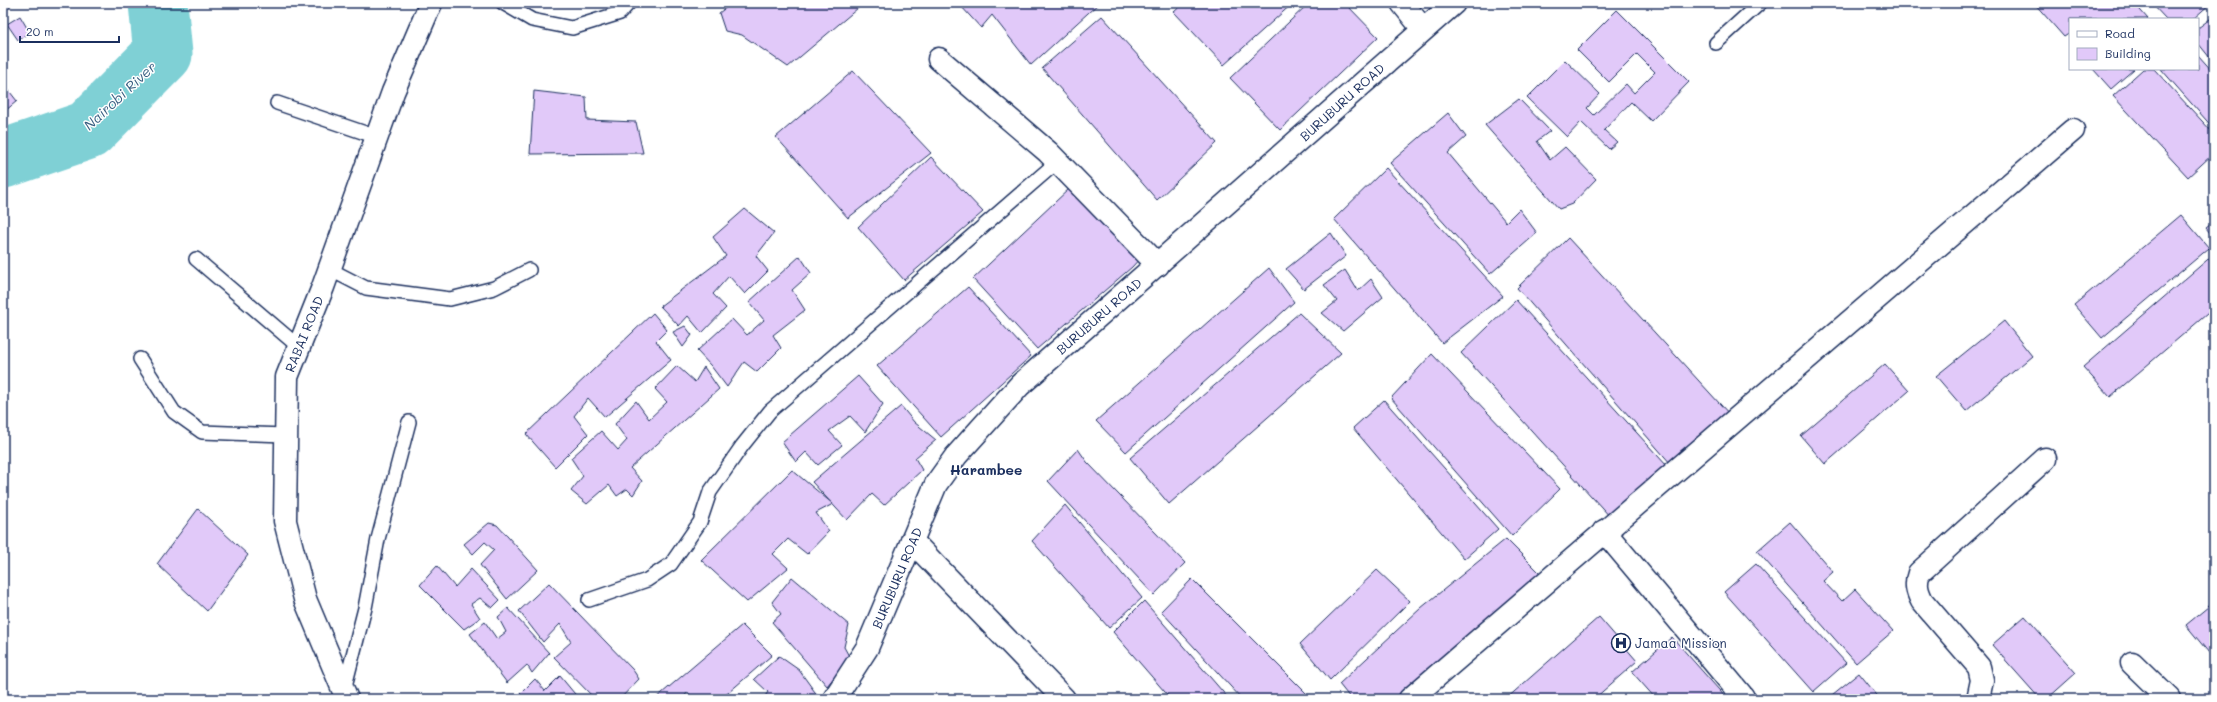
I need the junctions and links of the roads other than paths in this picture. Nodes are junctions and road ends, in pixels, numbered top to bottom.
1 (431, 3) edge
2 (502, 3) edge
3 (629, 3) edge
4 (1402, 3) edge
5 (1454, 3) edge
6 (1760, 3) edge
7 (1424, 29) junction
8 (1716, 43) dead end
9 (939, 59) dead end
10 (277, 103) dead end
11 (2073, 130) dead end
12 (377, 137) junction
13 (1057, 162) junction
14 (196, 259) dead end
15 (1158, 265) junction
16 (329, 269) junction
17 (529, 270) dead end
18 (299, 347) junction
19 (140, 359) dead end
20 (409, 422) dead end
21 (285, 435) junction
22 (2045, 459) dead end
23 (1604, 531) junction
24 (912, 540) junction
25 (589, 600) dead end
26 (2132, 663) dead end
27 (345, 695) edge
28 (1743, 697) dead end
29 (834, 699) edge
30 (1064, 699) edge
31 (1410, 699) edge
32 (1978, 699) edge
33 (2169, 699) edge

1 - 12 street, RABAI ROAD
2 - 3 lane
4 - 7 street
5 - 7 street, BURUBURU ROAD
6 - 8 lane
7 - 15 street, BURUBURU ROAD
9 - 13 street
10 - 12 lane
11 - 23 street
12 - 16 street, RABAI ROAD
13 - 15 street
13 - 25 lane
14 - 18 lane
15 - 24 street, BURUBURU ROAD
16 - 17 lane
16 - 18 street, RABAI ROAD
18 - 21 street, RABAI ROAD
19 - 21 lane
20 - 27 lane
21 - 27 street, RABAI ROAD
22 - 32 street
23 - 28 street
23 - 31 street
24 - 29 street, BURUBURU ROAD
24 - 30 street
26 - 33 street

